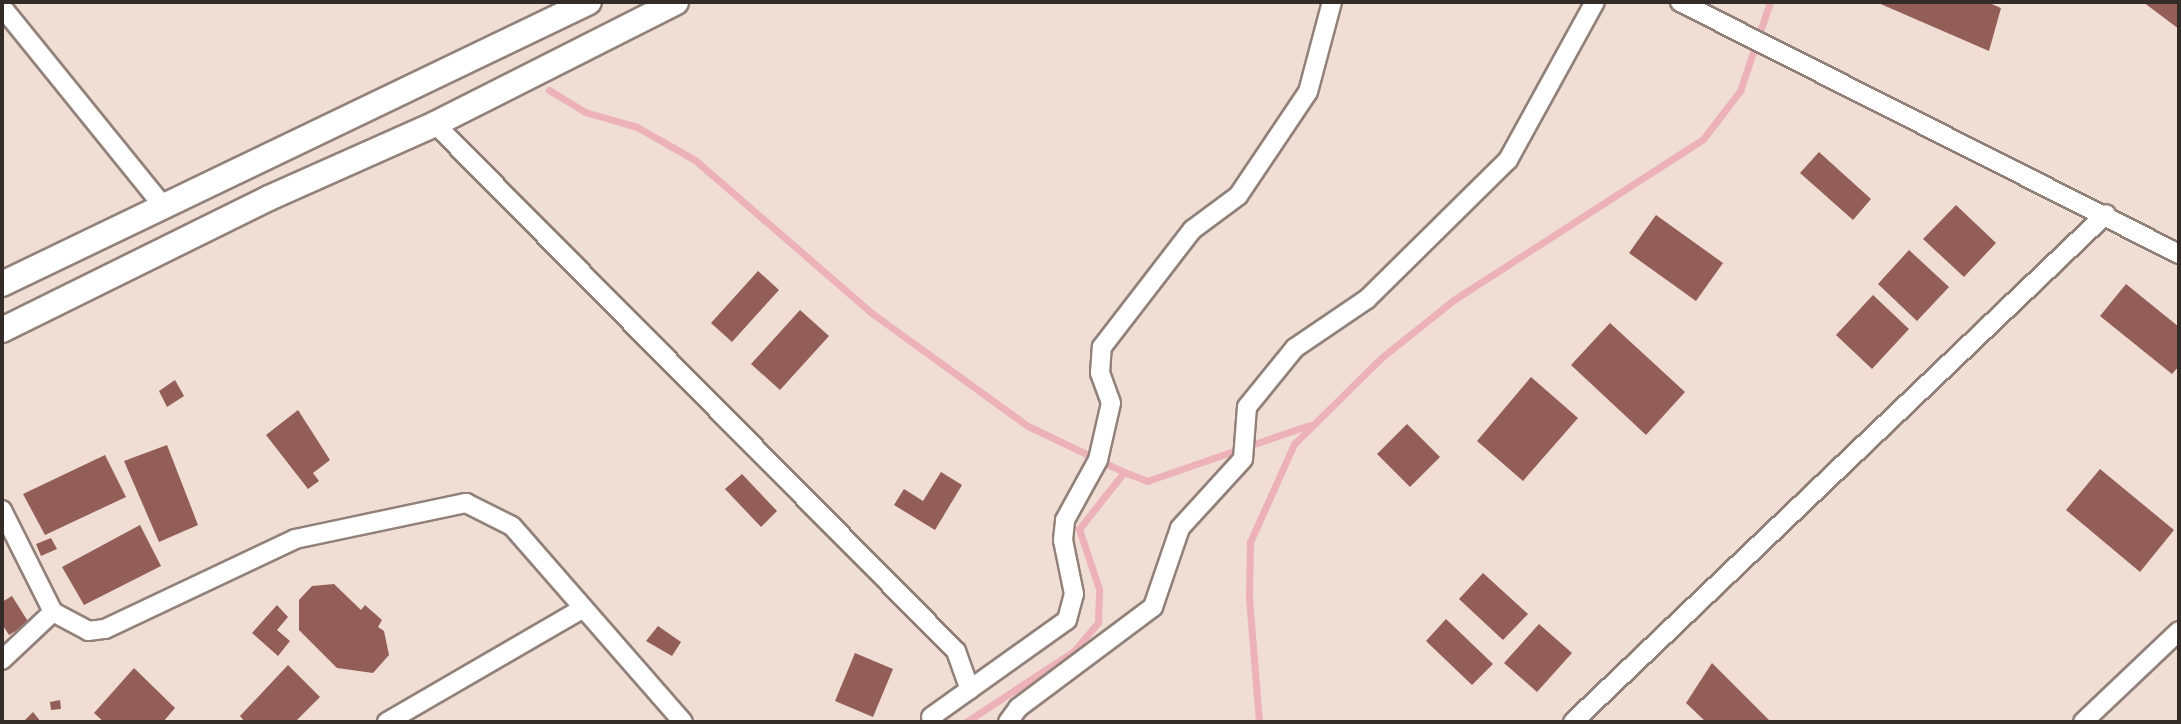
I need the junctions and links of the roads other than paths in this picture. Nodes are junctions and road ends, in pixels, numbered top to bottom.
1 (589, 2) edge
2 (676, 2) edge
3 (1332, 2) edge
4 (1595, 2) edge
5 (1680, 2) edge
6 (2, 7) edge
7 (435, 124) junction
8 (164, 207) junction
9 (2106, 214) junction
10 (2179, 254) edge
11 (2, 284) edge
12 (2, 330) edge
13 (2, 510) edge
14 (582, 609) junction
15 (53, 612) junction
16 (2179, 631) edge
17 (2, 660) edge
18 (970, 690) junction
19 (931, 717) dead end
20 (387, 722) edge
21 (683, 722) edge
22 (1008, 722) edge
23 (1573, 722) edge
24 (2083, 722) edge

1 - 8 street
2 - 7 street
3 - 18 street
4 - 22 street
5 - 9 street
6 - 8 street
7 - 12 street
7 - 18 street
8 - 11 street
9 - 10 street
9 - 23 street
13 - 15 street
14 - 15 street
14 - 20 street
14 - 21 street
15 - 17 street
16 - 24 street
18 - 19 street

